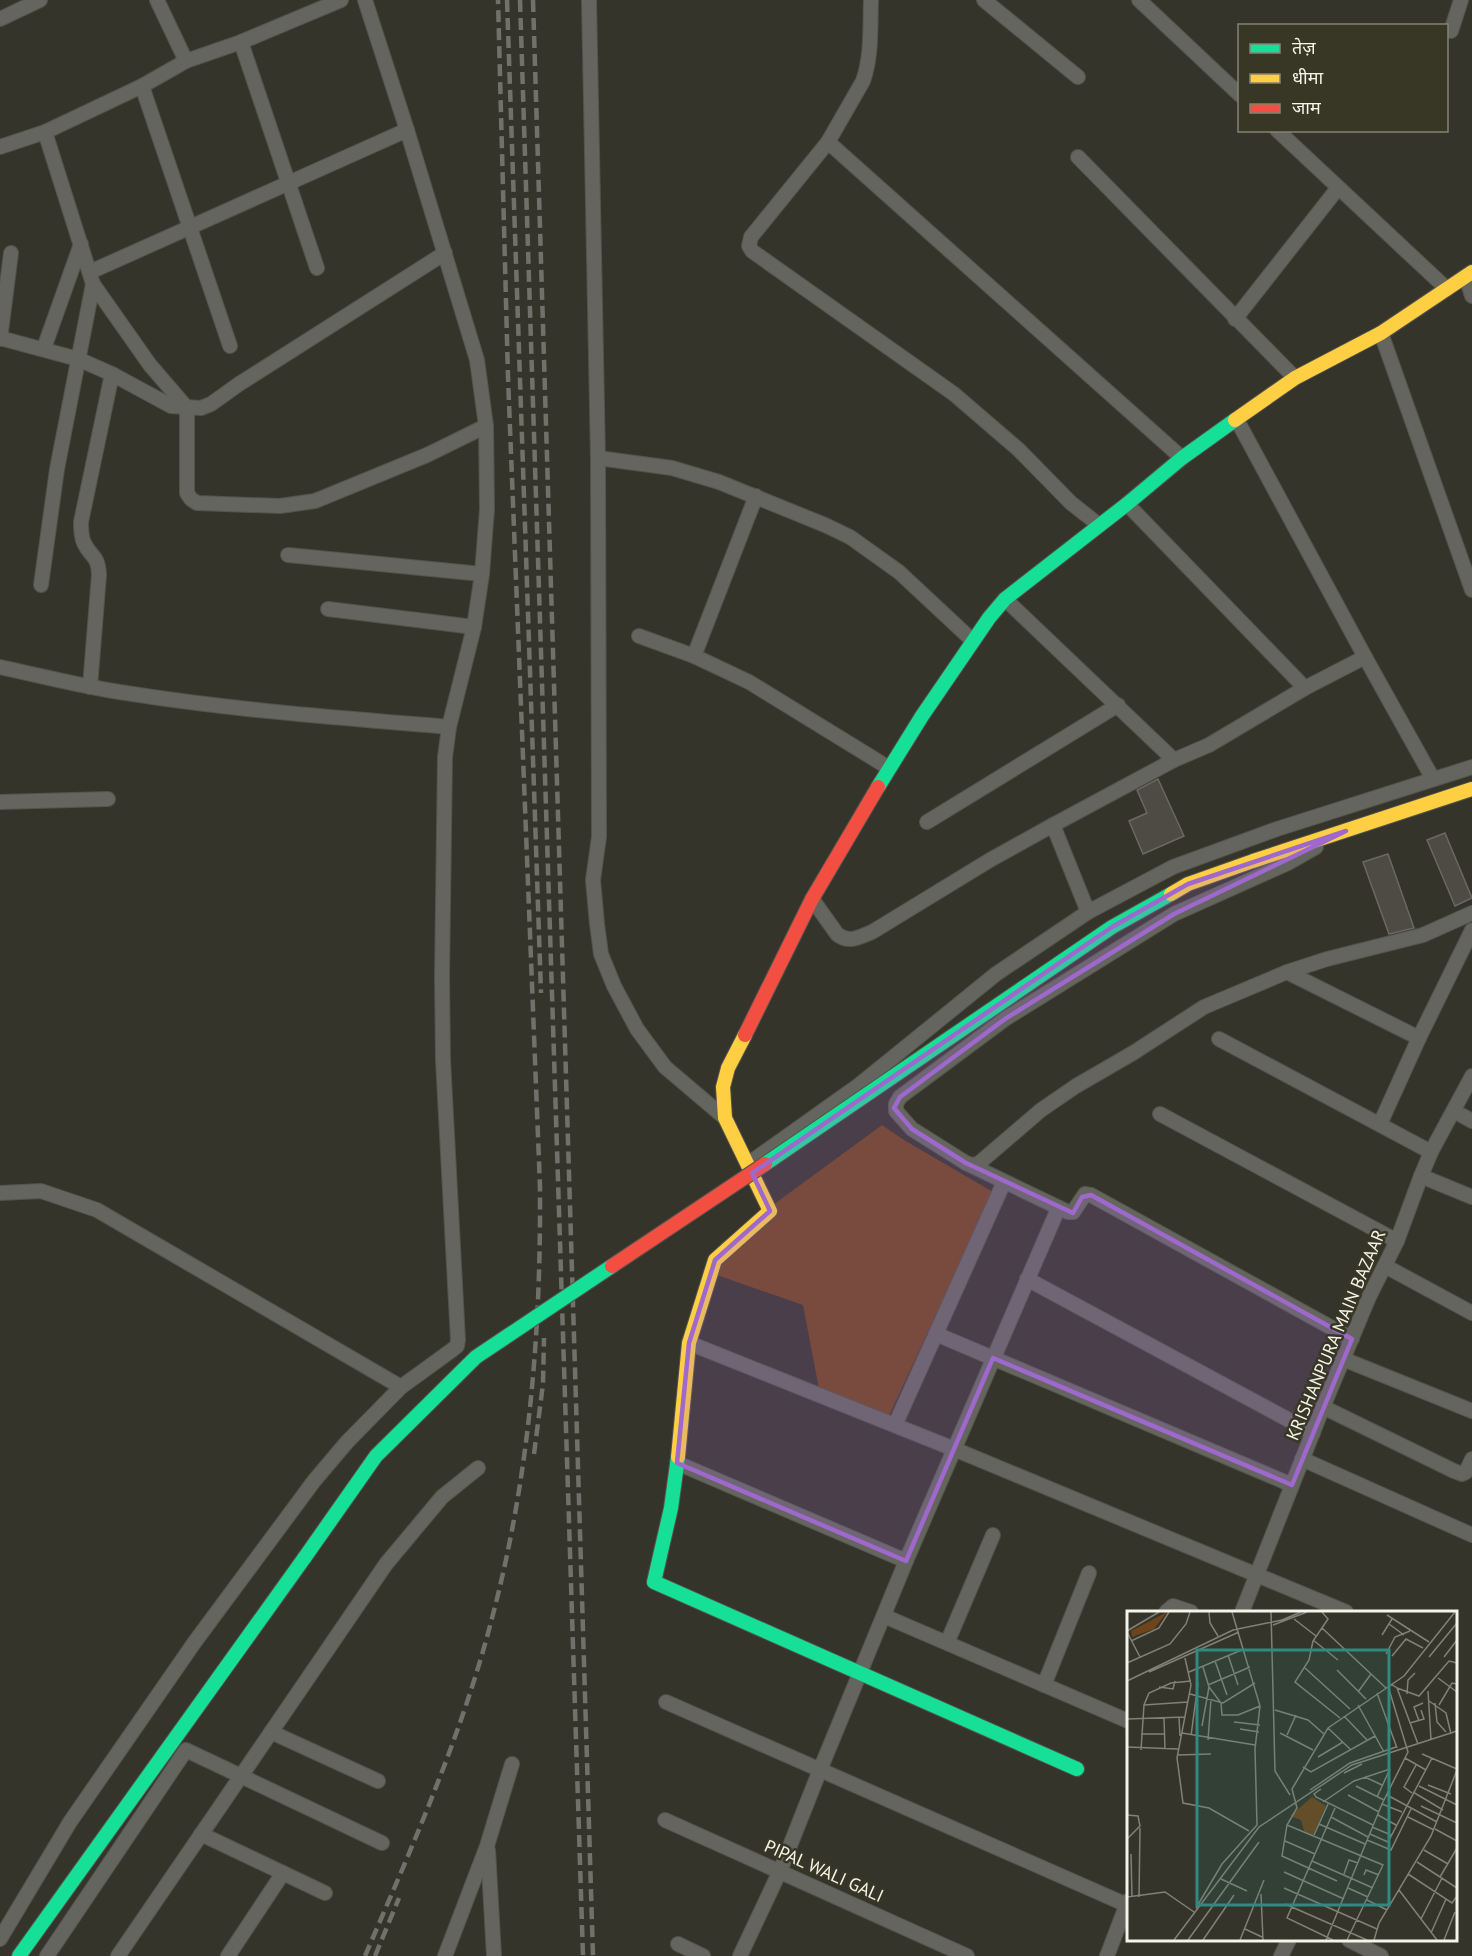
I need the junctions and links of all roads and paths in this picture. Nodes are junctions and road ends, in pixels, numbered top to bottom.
1 (40, 0) edge
2 (157, 0) edge
3 (341, 0) edge
4 (365, 0) edge
5 (589, 0) edge
6 (871, 0) edge
7 (984, 0) edge
8 (1139, 0) edge
9 (1461, 0) edge
10 (0, 19) edge
11 (1451, 31) dead end
12 (241, 42) junction
13 (186, 61) junction
14 (1078, 77) dead end
15 (142, 86) junction
16 (1238, 94) edge
17 (407, 130) junction
18 (45, 132) junction
19 (1279, 132) edge
20 (828, 142) junction
21 (0, 147) edge
22 (1078, 157) dead end
23 (289, 184) junction
24 (1338, 188) junction
25 (190, 228) junction
26 (81, 244) junction
27 (11, 253) dead end
28 (445, 253) junction
29 (317, 267) dead end
30 (1469, 275) edge
31 (91, 278) junction
32 (1447, 289) junction
33 (1472, 296) edge
34 (1235, 319) junction
35 (1381, 333) junction
36 (0, 339) edge
37 (230, 346) dead end
38 (44, 348) junction
39 (78, 359) junction
40 (112, 374) junction
41 (1295, 378) junction
42 (187, 408) junction
43 (1237, 420) junction
44 (486, 426) junction
45 (598, 458) junction
46 (1182, 458) junction
47 (756, 496) junction
48 (1127, 504) junction
49 (1099, 525) junction
50 (288, 555) dead end
51 (482, 574) junction
52 (42, 585) dead end
53 (1472, 590) edge
54 (1005, 599) junction
55 (328, 609) dead end
56 (474, 627) junction
57 (639, 636) dead end
58 (973, 641) junction
59 (694, 656) junction
60 (1365, 657) junction
61 (0, 667) edge
62 (90, 687) junction
63 (1305, 688) junction
64 (1118, 705) junction
65 (449, 727) junction
66 (1174, 760) junction
67 (1472, 766) edge
68 (889, 768) junction
69 (1433, 779) junction
70 (1472, 789) edge
71 (108, 799) dead end
72 (0, 802) edge
73 (927, 822) dead end
74 (1053, 825) junction
75 (1346, 831) junction
76 (812, 899) junction
77 (1088, 912) junction
78 (1472, 913) edge
79 (1472, 930) edge
80 (1287, 972) junction
81 (1419, 1038) junction
82 (1219, 1039) dead end
83 (1472, 1076) edge
84 (1454, 1111) junction
85 (1160, 1114) dead end
86 (725, 1118) junction
87 (1472, 1121) edge
88 (1380, 1124) junction
89 (1431, 1152) junction
90 (966, 1163) junction
91 (748, 1164) junction
92 (1421, 1176) junction
93 (1004, 1182) junction
94 (0, 1192) edge
95 (1472, 1197) edge
96 (1058, 1209) junction
97 (1397, 1242) junction
98 (1385, 1266) junction
99 (1027, 1279) junction
100 (1472, 1313) edge
101 (936, 1334) junction
102 (1352, 1339) junction
103 (689, 1343) junction
104 (993, 1358) junction
105 (1343, 1359) junction
106 (401, 1387) junction
107 (1323, 1407) junction
108 (1472, 1411) edge
109 (895, 1425) junction
110 (1313, 1433) junction
111 (954, 1449) junction
112 (1302, 1459) junction
113 (1472, 1459) edge
114 (677, 1463) junction
115 (478, 1468) dead end
116 (1292, 1485) junction
117 (993, 1535) dead end
118 (1472, 1535) edge
119 (906, 1561) junction
120 (1089, 1572) dead end
121 (1256, 1576) junction
122 (1167, 1611) edge
123 (1188, 1611) edge
124 (1242, 1611) edge
125 (1344, 1611) edge
126 (884, 1616) junction
127 (947, 1643) junction
128 (860, 1673) junction
129 (1044, 1684) junction
130 (666, 1702) dead end
131 (1127, 1716) edge
132 (271, 1732) junction
133 (512, 1764) dead end
134 (1077, 1768) dead end
135 (819, 1770) junction
136 (241, 1776) junction
137 (378, 1781) dead end
138 (666, 1820) dead end
139 (201, 1834) junction
140 (382, 1843) dead end
141 (487, 1846) junction
142 (780, 1871) junction
143 (283, 1873) junction
144 (325, 1893) dead end
145 (1127, 1903) edge
146 (1127, 1906) edge
147 (0, 1938) edge
148 (1288, 1941) edge
149 (1351, 1941) edge
150 (678, 1944) dead end
151 (19, 1956) edge
152 (47, 1956) edge
153 (117, 1956) edge
154 (228, 1956) edge
155 (445, 1956) edge
156 (494, 1956) edge
157 (703, 1956) edge
158 (740, 1956) edge
159 (967, 1956) edge
160 (1107, 1956) edge
161 (1281, 1956) edge
162 (1381, 1956) edge

1 - 10 street
2 - 13 street
3 - 12 street
4 - 17 street
5 - 45 street
6 - 20 street
7 - 14 street
8 - 16 street
9 - 11 street
12 - 13 street
12 - 23 street
13 - 15 street
15 - 18 street
15 - 25 street
17 - 23 street
17 - 28 street
18 - 21 street
18 - 26 street
19 - 24 street
20 - 46 street
20 - 49 street
22 - 34 street
23 - 25 street
23 - 29 street
24 - 32 street
24 - 34 street
25 - 31 street
25 - 37 street
26 - 31 street
26 - 38 street
27 - 36 street
28 - 42 street
28 - 44 street
30 - 32 street
30 - 33 street
31 - 39 street
31 - 42 street
32 - 35 street
34 - 41 street
35 - 41 street
35 - 53 street
36 - 38 street
38 - 39 street
39 - 40 street
39 - 52 street
40 - 42 street
40 - 62 street
41 - 43 street
42 - 44 street
43 - 46 street
43 - 60 street
44 - 51 street
45 - 47 street
45 - 86 street
46 - 48 street
47 - 58 street
47 - 59 street
48 - 49 street
48 - 63 street
49 - 54 street
50 - 51 street
51 - 56 street
54 - 58 street
54 - 64 street
55 - 56 street
56 - 65 street
57 - 59 street
58 - 68 street
59 - 68 street
60 - 63 street
60 - 69 street
61 - 62 street
62 - 65 street
63 - 66 street
64 - 66 street
64 - 73 street
65 - 106 street
66 - 74 street
67 - 69 street
68 - 76 street
69 - 77 street
70 - 75 street
71 - 72 street
74 - 76 street
74 - 77 street
75 - 90 street
75 - 151 street, bridge
76 - 86 street
77 - 91 street
78 - 80 street
79 - 81 street
80 - 81 street
80 - 90 street
81 - 88 street
82 - 88 street
83 - 84 street, KRISHANPURA MAIN BAZAAR
84 - 87 street
84 - 89 street, KRISHANPURA MAIN BAZAAR
85 - 97 street
86 - 91 street
88 - 89 street
89 - 92 street, KRISHANPURA MAIN BAZAAR
90 - 93 street
91 - 103 street
92 - 95 street
92 - 97 street, KRISHANPURA MAIN BAZAAR
93 - 96 street
93 - 101 street
94 - 106 street
96 - 99 street
96 - 102 street
97 - 98 street, KRISHANPURA MAIN BAZAAR
98 - 100 street
98 - 102 street, KRISHANPURA MAIN BAZAAR
99 - 104 street
99 - 110 street
101 - 104 street
101 - 109 street
102 - 105 street, KRISHANPURA MAIN BAZAAR
103 - 109 street
103 - 114 street
104 - 111 street
104 - 116 street
105 - 107 street, KRISHANPURA MAIN BAZAAR
105 - 108 street
106 - 147 street
107 - 110 street, KRISHANPURA MAIN BAZAAR
107 - 113 street
109 - 111 street
110 - 112 street, KRISHANPURA MAIN BAZAAR
111 - 119 street
111 - 121 street
112 - 116 street, KRISHANPURA MAIN BAZAAR
112 - 118 street
114 - 119 street
114 - 128 street
115 - 132 street
116 - 121 street, KRISHANPURA MAIN BAZAAR
117 - 127 street
119 - 126 street
120 - 129 street
121 - 124 street, KRISHANPURA MAIN BAZAAR
121 - 125 street
122 - 123 street
126 - 127 street
126 - 128 street
127 - 129 street
128 - 134 street
128 - 135 street
129 - 131 street
130 - 135 street
132 - 136 street
132 - 137 street
133 - 141 street
135 - 142 street
135 - 145 street
136 - 139 street
136 - 140 street
136 - 152 street
138 - 142 street, PIPAL WALI GALI
139 - 143 street
139 - 153 street
141 - 155 street
141 - 156 street
142 - 158 street
142 - 159 street, PIPAL WALI GALI
143 - 144 street
143 - 154 street
146 - 160 street
148 - 161 street
149 - 162 street
150 - 157 street

